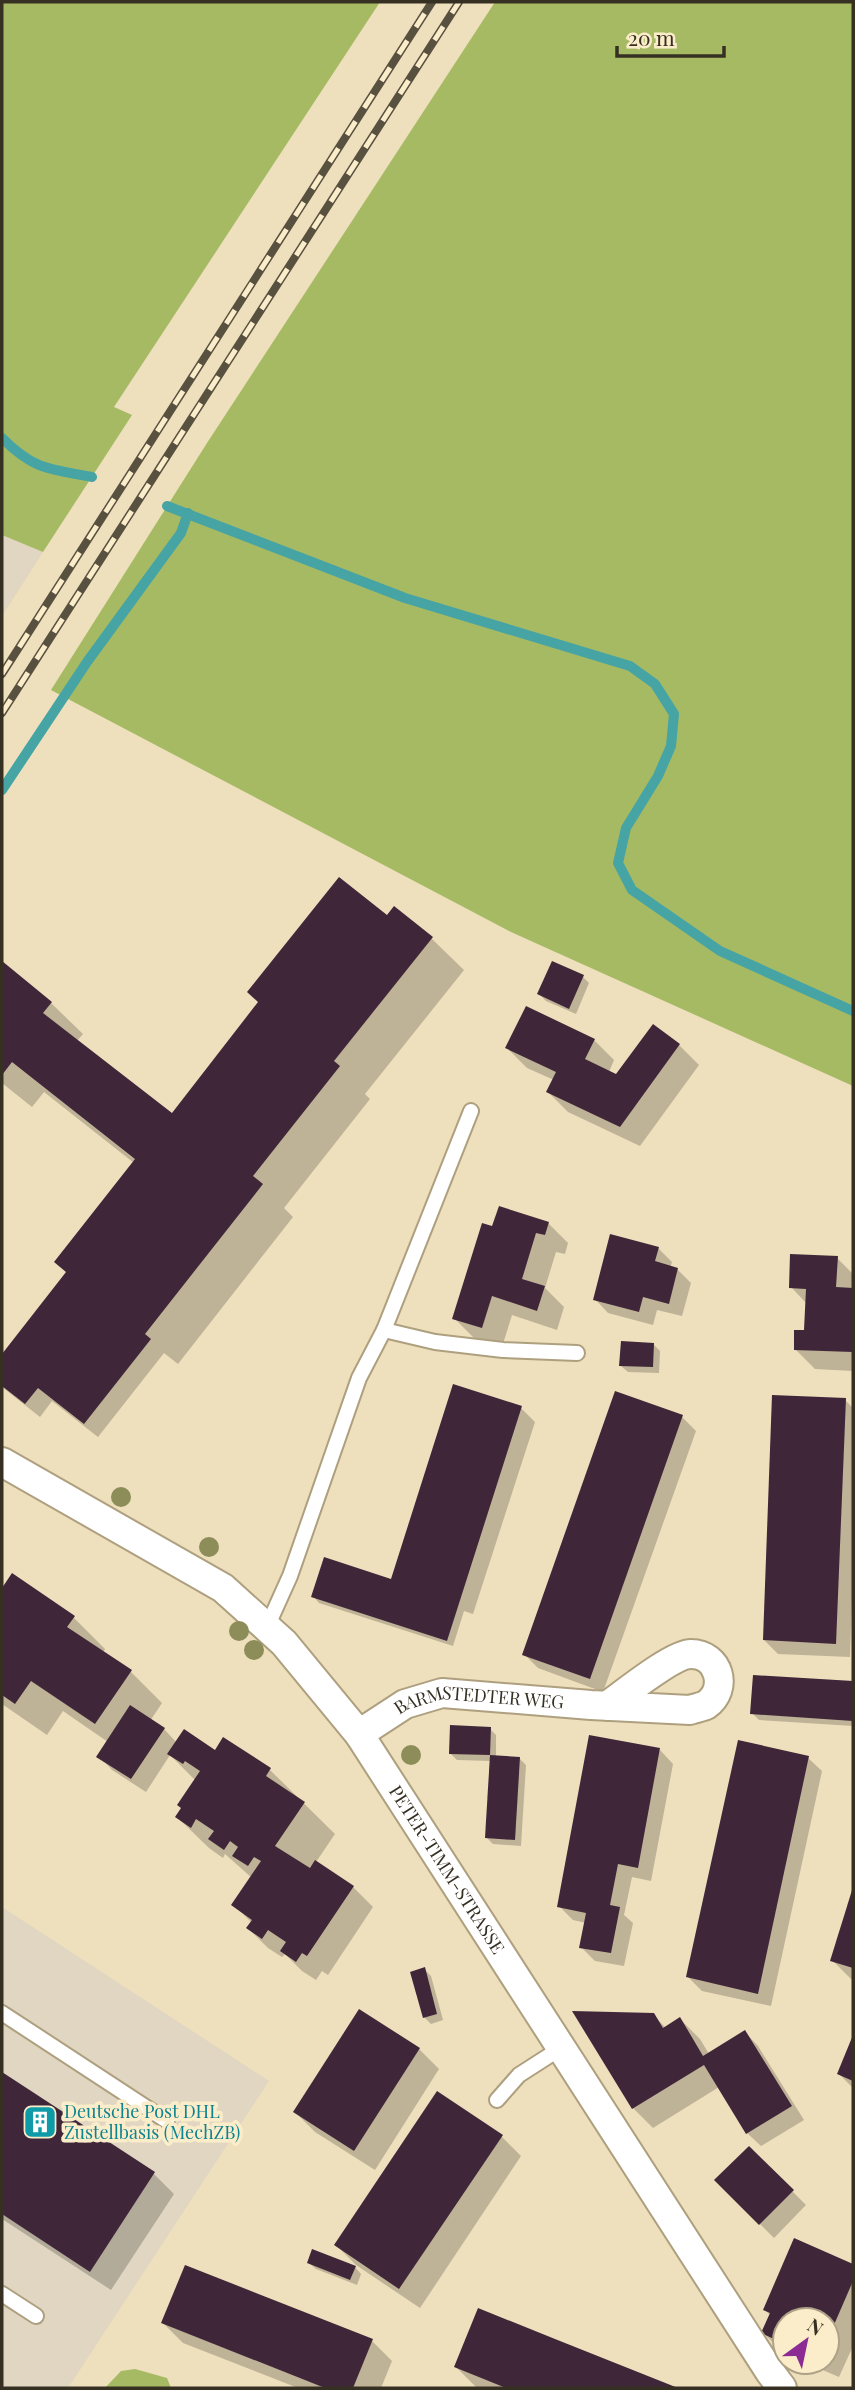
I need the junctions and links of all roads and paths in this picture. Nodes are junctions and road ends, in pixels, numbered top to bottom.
1 (471, 1111) dead end
2 (384, 1330) junction
3 (577, 1353) dead end
4 (2, 1462) edge
5 (267, 1627) junction
6 (607, 1706) dead end
7 (359, 1734) junction
8 (2, 2013) edge
9 (561, 2048) junction
10 (497, 2101) dead end
11 (167, 2121) dead end
12 (2, 2294) edge
13 (36, 2316) dead end
14 (782, 2388) edge

1 - 2 lane
2 - 3 lane
2 - 5 lane
4 - 5 street, PETER-TIMM-STRASSE
5 - 7 street, PETER-TIMM-STRASSE
6 - 7 street, BARMSTEDTER WEG
7 - 9 street, PETER-TIMM-STRASSE
8 - 11 lane
9 - 10 lane
9 - 14 street, PETER-TIMM-STRASSE
12 - 13 lane

